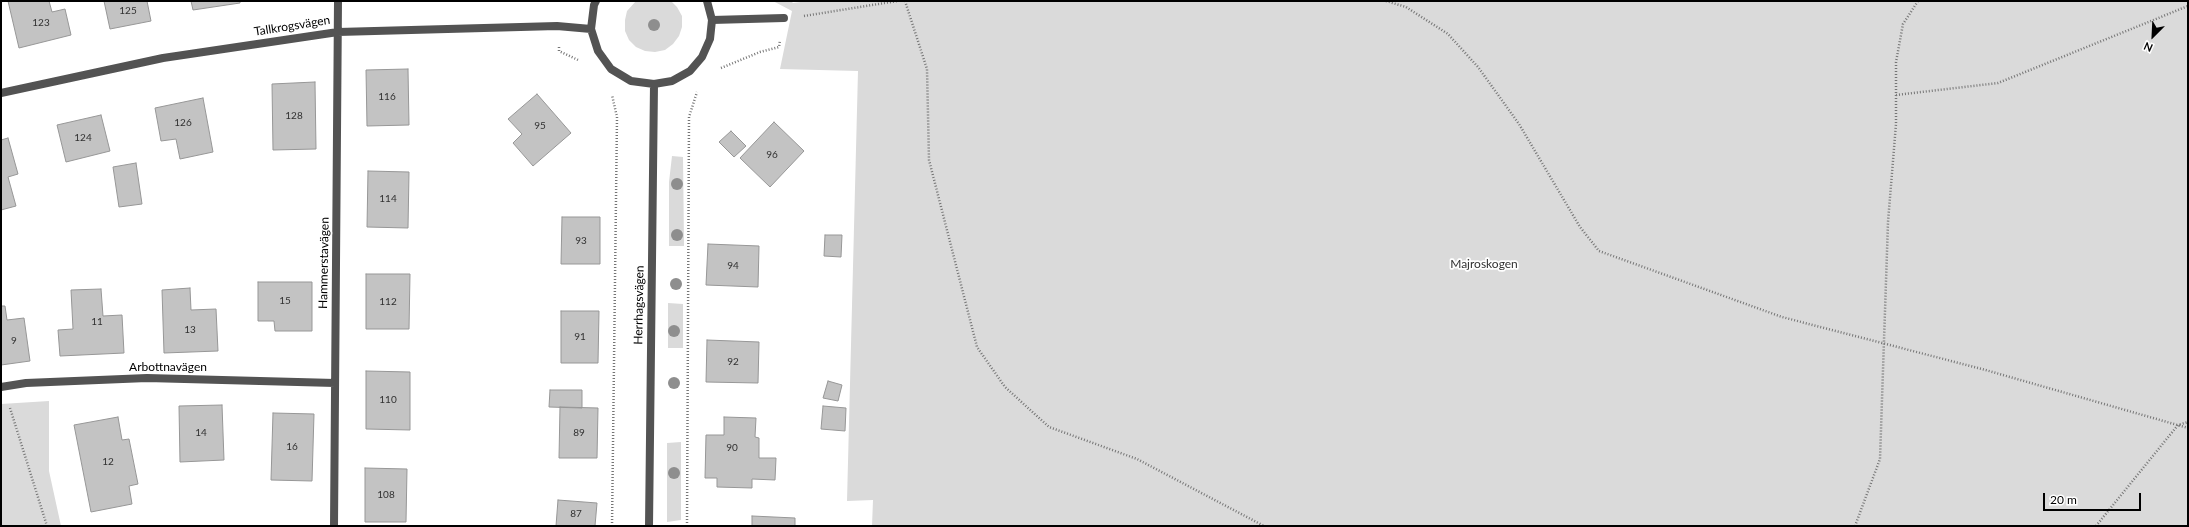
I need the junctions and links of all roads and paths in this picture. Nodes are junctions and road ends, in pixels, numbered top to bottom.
1 (338, 1) edge
2 (596, 1) edge
3 (707, 1) edge
4 (896, 1) edge
5 (906, 1) edge
6 (1386, 1) edge
7 (1918, 1) edge
8 (2188, 6) edge
9 (784, 18) junction
10 (712, 20) junction
11 (591, 29) junction
12 (338, 32) junction
13 (715, 70) dead end
14 (654, 84) junction
15 (701, 87) dead end
16 (611, 88) dead end
17 (1, 94) edge
18 (1896, 95) junction
19 (1883, 343) junction
20 (335, 383) junction
21 (2, 387) edge
22 (2188, 422) edge
23 (2178, 425) junction
24 (2188, 428) edge
25 (47, 526) edge
26 (334, 526) edge
27 (612, 526) edge
28 (649, 526) edge
29 (687, 526) edge
30 (1264, 526) edge
31 (1855, 526) edge
32 (2096, 526) edge

1 - 12 street, Hammerstavägen
2 - 11 street
3 - 10 street
4 - 9 path
5 - 30 path
6 - 19 path
7 - 18 path
8 - 18 path
9 - 10 street
9 - 13 path
10 - 14 street
11 - 12 street, Tallkrogsvägen
11 - 14 street
12 - 17 street, Tallkrogsvägen
12 - 20 street, Hammerstavägen
14 - 28 street, Herrhagsvägen
15 - 29 path
16 - 27 path
18 - 19 path
19 - 23 path
19 - 31 path
20 - 21 street, Arbottnavägen
20 - 26 street, Hammerstavägen
21 - 25 path
22 - 23 path
23 - 24 path
23 - 32 path

